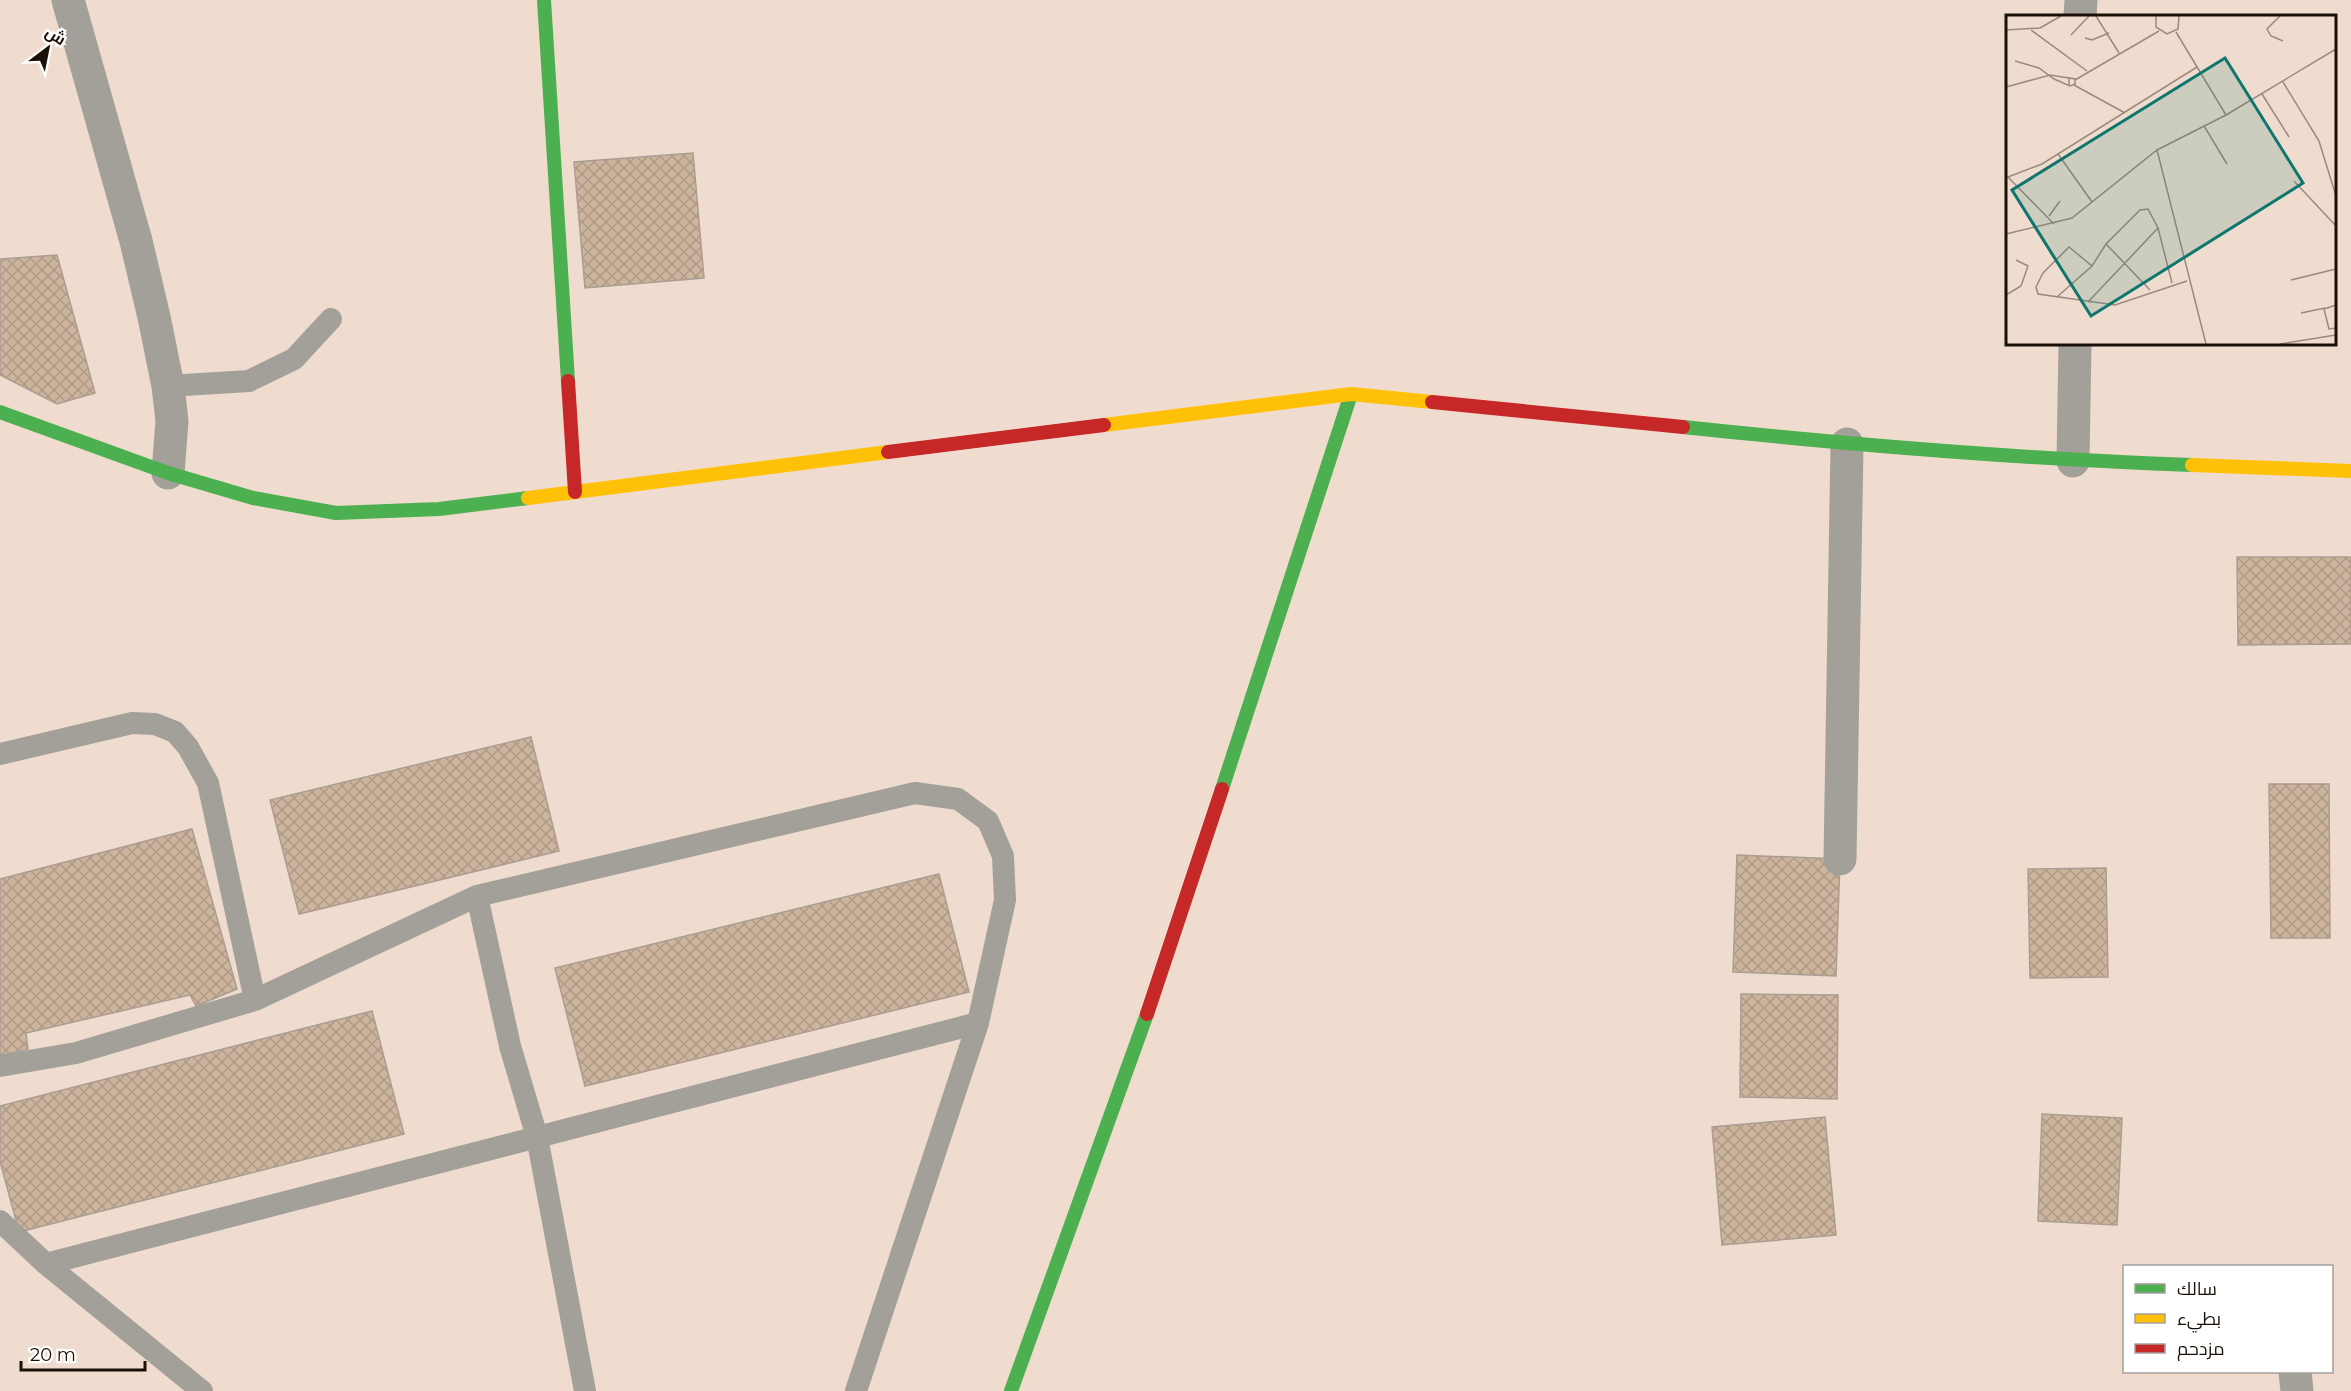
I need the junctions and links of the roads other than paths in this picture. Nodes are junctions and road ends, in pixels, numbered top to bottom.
1 (68, 0) edge
2 (544, 0) edge
3 (2081, 0) edge
4 (2080, 15) edge
5 (331, 319) dead end
6 (2075, 345) edge
7 (168, 386) junction
8 (1351, 394) junction
9 (0, 412) edge
10 (1847, 444) junction
11 (2073, 461) junction
12 (2351, 471) edge
13 (168, 473) junction
14 (575, 492) junction
15 (0, 754) edge
16 (1840, 859) dead end
17 (477, 896) junction
18 (255, 1000) junction
19 (978, 1023) junction
20 (0, 1066) edge
21 (537, 1137) junction
22 (0, 1221) edge
23 (46, 1264) junction
24 (2295, 1373) edge
25 (202, 1391) edge
26 (585, 1391) edge
27 (856, 1391) edge
28 (1011, 1391) edge
29 (2297, 1391) edge

1 - 7 street
2 - 14 street
3 - 4 street
5 - 7 lane
6 - 11 street
7 - 13 street
8 - 10 street
8 - 14 street
8 - 28 street
9 - 13 street
10 - 11 street
10 - 16 street
11 - 12 street
13 - 14 street
15 - 18 lane
17 - 18 lane
17 - 19 lane
17 - 21 lane
18 - 20 lane
19 - 21 lane
19 - 27 lane
21 - 23 lane
21 - 26 lane
22 - 23 lane
23 - 25 lane
24 - 29 street

